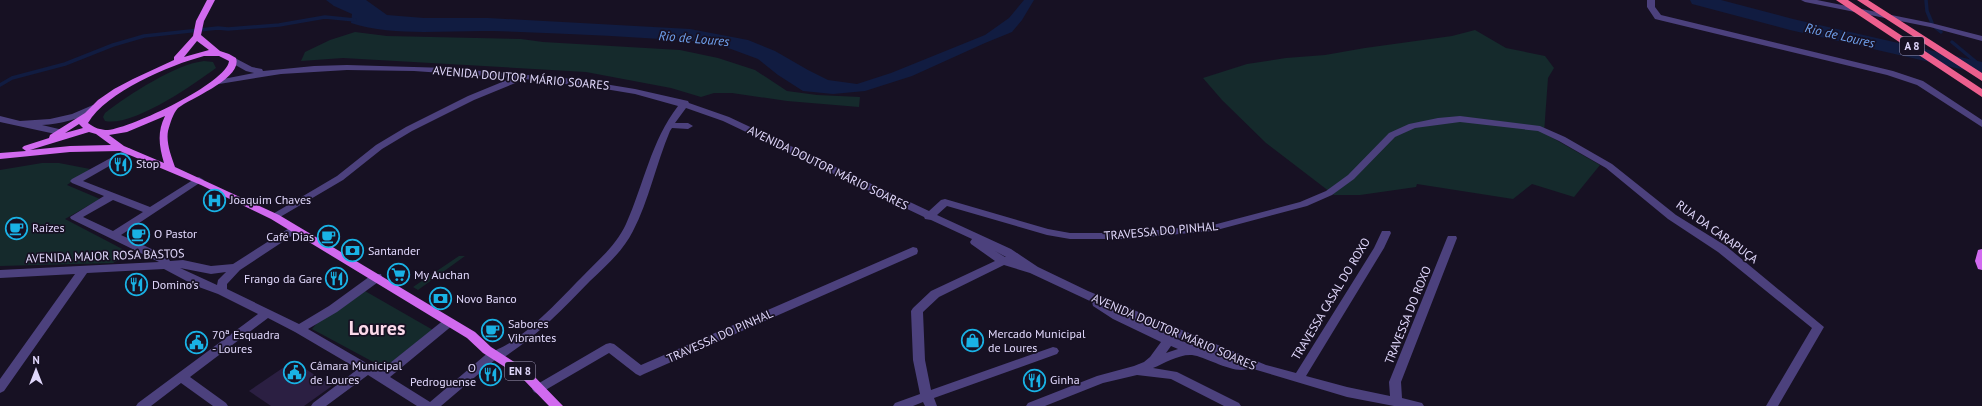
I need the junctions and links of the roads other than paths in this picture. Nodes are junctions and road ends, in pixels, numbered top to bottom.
1 (211, 0) edge
2 (1651, 0) edge
3 (1805, 0) edge
4 (1841, 0) edge
5 (1862, 0) edge
6 (197, 36) junction
7 (1982, 39) edge
8 (217, 53) junction
9 (233, 60) junction
10 (174, 62) junction
11 (263, 72) junction
12 (524, 76) junction
13 (1982, 78) edge
14 (216, 83) junction
15 (1982, 94) edge
16 (684, 104) junction
17 (94, 108) junction
18 (174, 108) junction
19 (85, 116) junction
20 (0, 119) edge
21 (671, 120) junction
22 (21, 123) junction
23 (1982, 124) edge
24 (688, 126) dead end
25 (88, 129) junction
26 (1540, 129) joint
27 (60, 132) junction
28 (99, 132) junction
29 (41, 145) junction
30 (125, 150) junction
31 (0, 156) edge
32 (170, 167) junction
33 (199, 180) junction
34 (110, 197) junction
35 (150, 211) junction
36 (275, 217) junction
37 (929, 217) junction
38 (295, 229) junction
39 (964, 233) junction
40 (1386, 233) dead end
41 (112, 236) junction
42 (1452, 238) dead end
43 (912, 251) dead end
44 (1982, 253) edge
45 (1003, 261) junction
46 (1020, 261) junction
47 (168, 266) junction
48 (1982, 266) edge
49 (236, 267) junction
50 (83, 270) junction
51 (1034, 270) junction
52 (0, 274) edge
53 (377, 277) junction
54 (222, 291) junction
55 (267, 313) junction
56 (449, 322) junction
57 (300, 329) junction
58 (1168, 335) junction
59 (1053, 351) dead end
60 (1192, 351) junction
61 (495, 355) junction
62 (1169, 357) junction
63 (369, 368) junction
64 (1263, 369) junction
65 (1137, 370) junction
66 (1173, 375) junction
67 (4, 377) edge
68 (181, 377) junction
69 (381, 377) junction
70 (1298, 379) junction
71 (0, 388) edge
72 (538, 389) junction
73 (928, 401) edge
74 (1396, 402) junction
75 (142, 406) edge
76 (222, 406) edge
77 (317, 406) edge
78 (427, 406) edge
79 (433, 406) edge
80 (556, 406) edge
81 (899, 406) edge
82 (1032, 406) edge
83 (1235, 406) edge
84 (1418, 406) edge
85 (1772, 406) edge

1 - 6 main road
2 - 23 street
3 - 7 street
4 - 15 highway, A 8
5 - 13 highway, A 8
6 - 8 main road
6 - 10 main road
8 - 9 main road
8 - 10 main road
9 - 11 street, AVENIDA DOUTOR MÁRIO SOARES
9 - 14 main road
10 - 17 main road
11 - 12 street, AVENIDA DOUTOR MÁRIO SOARES
11 - 14 street, AVENIDA DOUTOR MÁRIO SOARES
12 - 16 street, AVENIDA DOUTOR MÁRIO SOARES
12 - 36 street
14 - 18 main road
16 - 21 street
16 - 37 street, AVENIDA DOUTOR MÁRIO SOARES
17 - 19 main road
17 - 22 street
18 - 28 main road
18 - 32 main road
19 - 25 main road
19 - 27 main road
20 - 22 street
21 - 24 street
21 - 61 street
22 - 27 street
25 - 28 main road
25 - 29 main road
26 - 37 street, TRAVESSA DO PINHAL
26 - 85 street, RUA DA CARAPUÇA
27 - 29 main road
28 - 30 main road
29 - 31 main road
30 - 31 main road
30 - 32 main road
30 - 34 street
32 - 33 main road, EN 8
33 - 35 street
33 - 36 main road, EN 8
34 - 35 street
34 - 41 street
35 - 41 street
36 - 38 main road, EN 8
37 - 39 street, AVENIDA DOUTOR MÁRIO SOARES
38 - 49 street, AVENIDA MAJOR ROSA BASTOS
38 - 53 main road, EN 8
39 - 45 street, AVENIDA DOUTOR MÁRIO SOARES
39 - 46 street, AVENIDA DOUTOR MÁRIO SOARES
40 - 70 street, TRAVESSA CASAL DO ROXO
41 - 47 street
42 - 74 street, TRAVESSA DO ROXO
43 - 72 street, TRAVESSA DO PINHAL
44 - 48 main road
45 - 46 street
45 - 51 street, AVENIDA DOUTOR MÁRIO SOARES
45 - 73 street
46 - 51 street, AVENIDA DOUTOR MÁRIO SOARES
47 - 49 street, AVENIDA MAJOR ROSA BASTOS
47 - 50 street, AVENIDA MAJOR ROSA BASTOS
47 - 54 street
49 - 54 street
50 - 52 street, AVENIDA MAJOR ROSA BASTOS
50 - 67 street
51 - 58 street, AVENIDA DOUTOR MÁRIO SOARES
53 - 56 main road, EN 8
53 - 57 street
54 - 55 street
55 - 57 street
55 - 68 street
56 - 61 main road, EN 8
56 - 69 street
57 - 63 street
58 - 60 street, AVENIDA DOUTOR MÁRIO SOARES
58 - 64 street, AVENIDA DOUTOR MÁRIO SOARES
58 - 65 street
59 - 73 street
60 - 62 street
60 - 64 street, AVENIDA DOUTOR MÁRIO SOARES
61 - 72 main road, EN 8
61 - 79 street
62 - 65 street
62 - 66 street
63 - 69 street
63 - 77 street
64 - 70 street, AVENIDA DOUTOR MÁRIO SOARES
65 - 66 street
65 - 82 street
66 - 83 street
67 - 71 street
68 - 75 street
68 - 76 street
69 - 78 street
70 - 74 street, AVENIDA DOUTOR MÁRIO SOARES
72 - 80 main road, EN 8
73 - 81 street
74 - 84 street, AVENIDA DOUTOR MÁRIO SOARES

